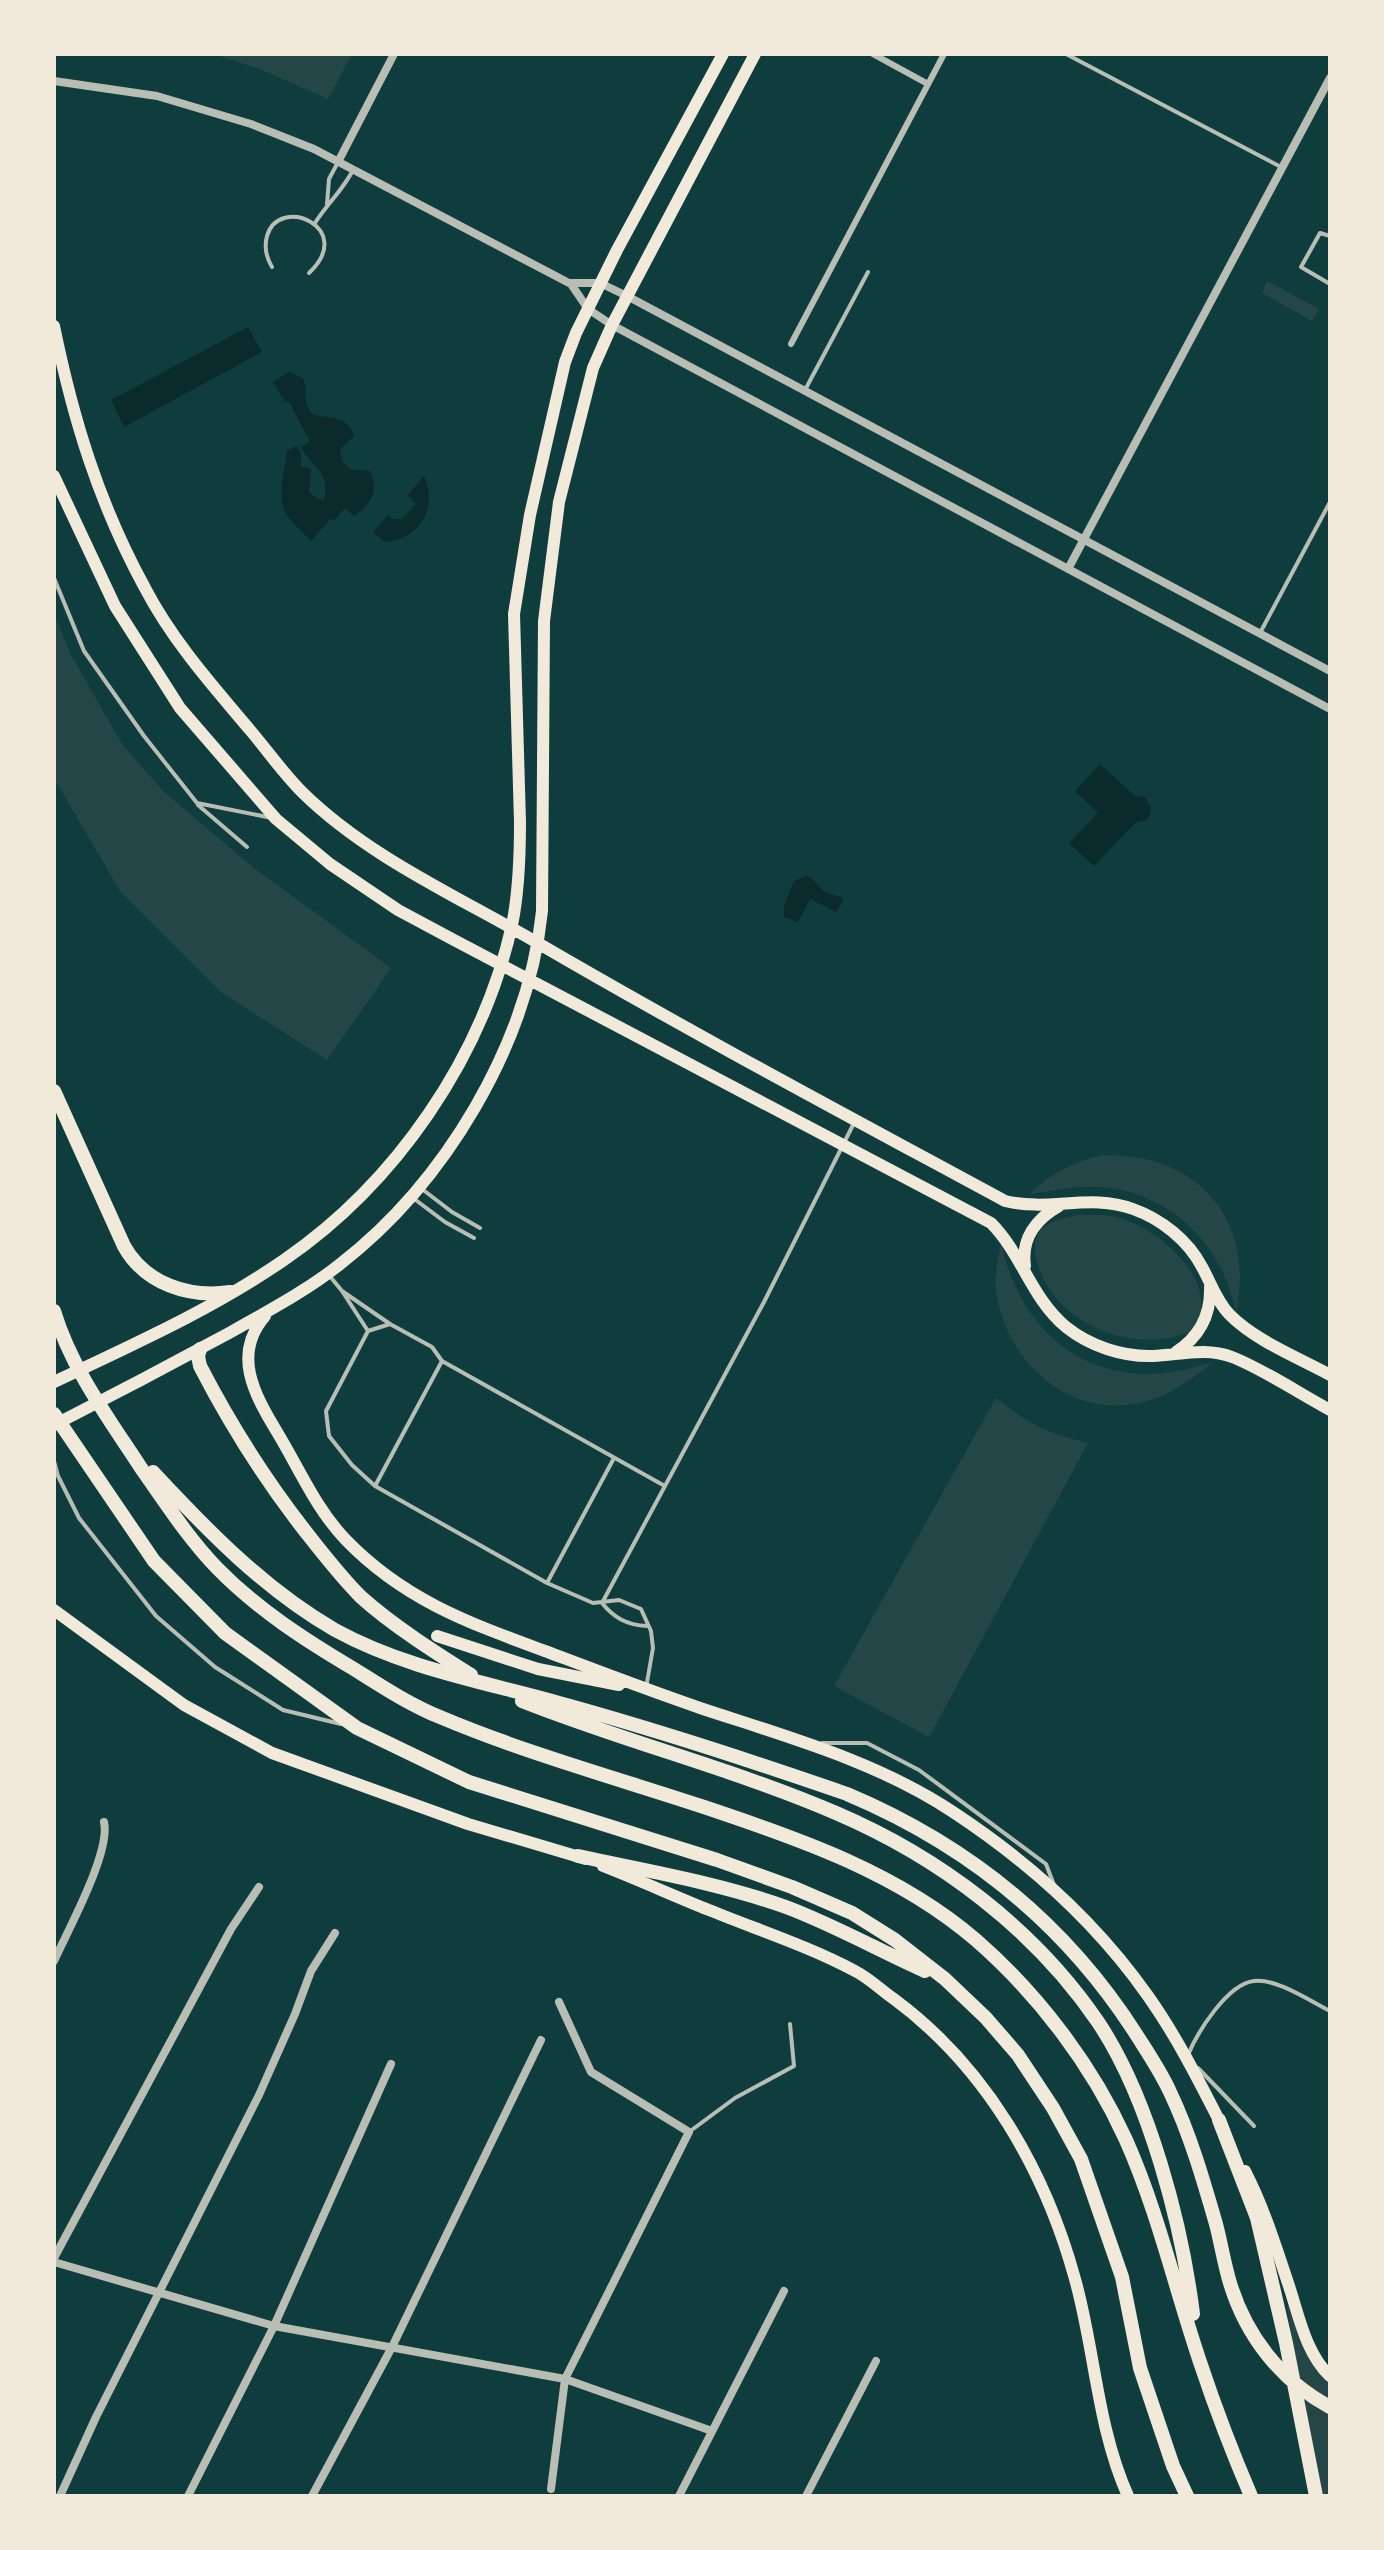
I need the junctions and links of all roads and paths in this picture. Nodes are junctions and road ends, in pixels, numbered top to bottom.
1 (394, 54) edge
2 (723, 54) edge
3 (755, 54) edge
4 (873, 54) edge
5 (944, 54) edge
6 (1066, 54) edge
7 (1330, 78) edge
8 (54, 81) edge
9 (928, 84) junction
10 (338, 162) junction
11 (1281, 167) junction
12 (353, 170) junction
13 (327, 204) junction
14 (315, 223) junction
15 (1330, 236) edge
16 (272, 267) dead end
17 (868, 272) dead end
18 (309, 273) dead end
19 (600, 283) junction
20 (571, 284) junction
21 (1330, 284) edge
22 (627, 296) junction
23 (588, 309) junction
24 (612, 325) junction
25 (54, 326) edge
26 (793, 341) dead end
27 (805, 390) junction
28 (54, 477) edge
29 (1330, 502) edge
30 (1084, 538) junction
31 (1068, 569) junction
32 (54, 578) edge
33 (1260, 633) junction
34 (1330, 671) edge
35 (1330, 709) edge
36 (197, 803) junction
37 (276, 819) junction
38 (247, 847) dead end
39 (511, 928) junction
40 (538, 944) junction
41 (499, 964) junction
42 (529, 978) junction
43 (54, 1091) edge
44 (855, 1121) junction
45 (843, 1146) junction
46 (416, 1192) junction
47 (1063, 1204) junction
48 (480, 1228) dead end
49 (474, 1238) dead end
50 (328, 1274) junction
51 (1026, 1277) junction
52 (1210, 1284) junction
53 (342, 1291) junction
54 (230, 1292) junction
55 (270, 1310) junction
56 (54, 1311) edge
57 (390, 1324) junction
58 (368, 1331) junction
59 (200, 1349) junction
60 (1173, 1354) junction
61 (442, 1361) junction
62 (1330, 1375) edge
63 (54, 1382) edge
64 (1330, 1410) edge
65 (54, 1414) edge
66 (54, 1425) edge
67 (123, 1439) junction
68 (614, 1458) junction
69 (54, 1461) edge
70 (663, 1485) junction
71 (375, 1486) junction
72 (547, 1583) junction
73 (602, 1603) junction
74 (54, 1610) edge
75 (647, 1626) junction
76 (437, 1636) dead end
77 (646, 1690) junction
78 (357, 1728) junction
79 (806, 1743) junction
80 (104, 1822) dead end
81 (578, 1856) junction
82 (259, 1887) dead end
83 (1056, 1891) junction
84 (335, 1933) dead end
85 (54, 1961) edge
86 (945, 1979) junction
87 (559, 2002) dead end
88 (1330, 2011) edge
89 (790, 2024) dead end
90 (541, 2040) dead end
91 (1187, 2058) junction
92 (391, 2064) dead end
93 (1219, 2120) junction
94 (1254, 2126) dead end
95 (689, 2132) junction
96 (54, 2260) edge
97 (784, 2291) dead end
98 (158, 2294) junction
99 (274, 2326) junction
100 (392, 2347) junction
101 (876, 2361) dead end
102 (1199, 2361) junction
103 (1330, 2376) edge
104 (565, 2379) junction
105 (1330, 2407) edge
106 (712, 2431) junction
107 (551, 2489) dead end
108 (60, 2496) edge
109 (188, 2496) edge
110 (312, 2496) edge
111 (679, 2496) edge
112 (806, 2496) edge
113 (1128, 2496) edge
114 (1187, 2496) edge
115 (1251, 2496) edge
116 (1316, 2496) edge

1 - 10 street
2 - 19 main road
3 - 22 main road
4 - 9 street
5 - 9 street
6 - 11 lane
7 - 11 street
8 - 10 street
9 - 26 street
10 - 12 street
10 - 13 lane
11 - 30 street
12 - 13 lane
12 - 20 street
13 - 14 lane
14 - 16 lane
14 - 18 lane
15 - 21 lane
17 - 27 lane
19 - 20 street
19 - 22 street
19 - 23 main road
20 - 23 street
22 - 24 main road
22 - 27 street
23 - 24 street
23 - 39 main road
24 - 31 street
24 - 40 main road
25 - 39 main road
27 - 30 street
28 - 37 main road
29 - 33 lane
30 - 31 street
30 - 33 street
31 - 35 street
32 - 36 lane
33 - 34 street
36 - 37 lane
36 - 38 lane
37 - 41 main road
39 - 40 main road
39 - 41 main road
40 - 42 main road
40 - 44 main road
41 - 42 main road
41 - 54 main road
42 - 45 main road
42 - 46 main road
43 - 54 main road
44 - 45 lane
44 - 47 main road
45 - 51 main road
45 - 70 lane
46 - 48 lane
46 - 49 lane
46 - 50 main road
47 - 51 main road
47 - 52 main road
50 - 53 lane
50 - 55 main road
51 - 60 main road
52 - 60 main road
52 - 62 main road
53 - 57 lane
53 - 58 lane
54 - 63 main road
55 - 59 main road
55 - 77 main road
56 - 67 main road
57 - 58 lane
57 - 61 lane
58 - 71 lane
59 - 66 main road
59 - 102 main road
60 - 64 main road
61 - 68 lane
61 - 71 lane
65 - 78 main road
67 - 102 main road
67 - 105 main road
68 - 70 lane
68 - 72 lane
69 - 78 lane
70 - 73 lane
71 - 72 lane
72 - 73 lane
73 - 75 lane
73 - 75 lane
74 - 81 main road
75 - 77 lane
76 - 77 main road
77 - 79 main road
78 - 86 main road
79 - 83 main road
79 - 83 lane
80 - 85 street
81 - 86 main road
81 - 113 main road
82 - 96 street
83 - 91 main road
84 - 98 street
86 - 114 main road
87 - 95 street
88 - 91 lane
89 - 95 lane
90 - 100 street
91 - 93 main road
91 - 94 lane
92 - 99 street
93 - 103 main road
93 - 116 main road
95 - 104 street
96 - 98 street
97 - 106 street
98 - 99 street
98 - 108 street
99 - 100 street
99 - 109 street
100 - 104 street
100 - 110 street
101 - 112 street
102 - 115 main road
104 - 106 street
104 - 107 street
106 - 111 street

